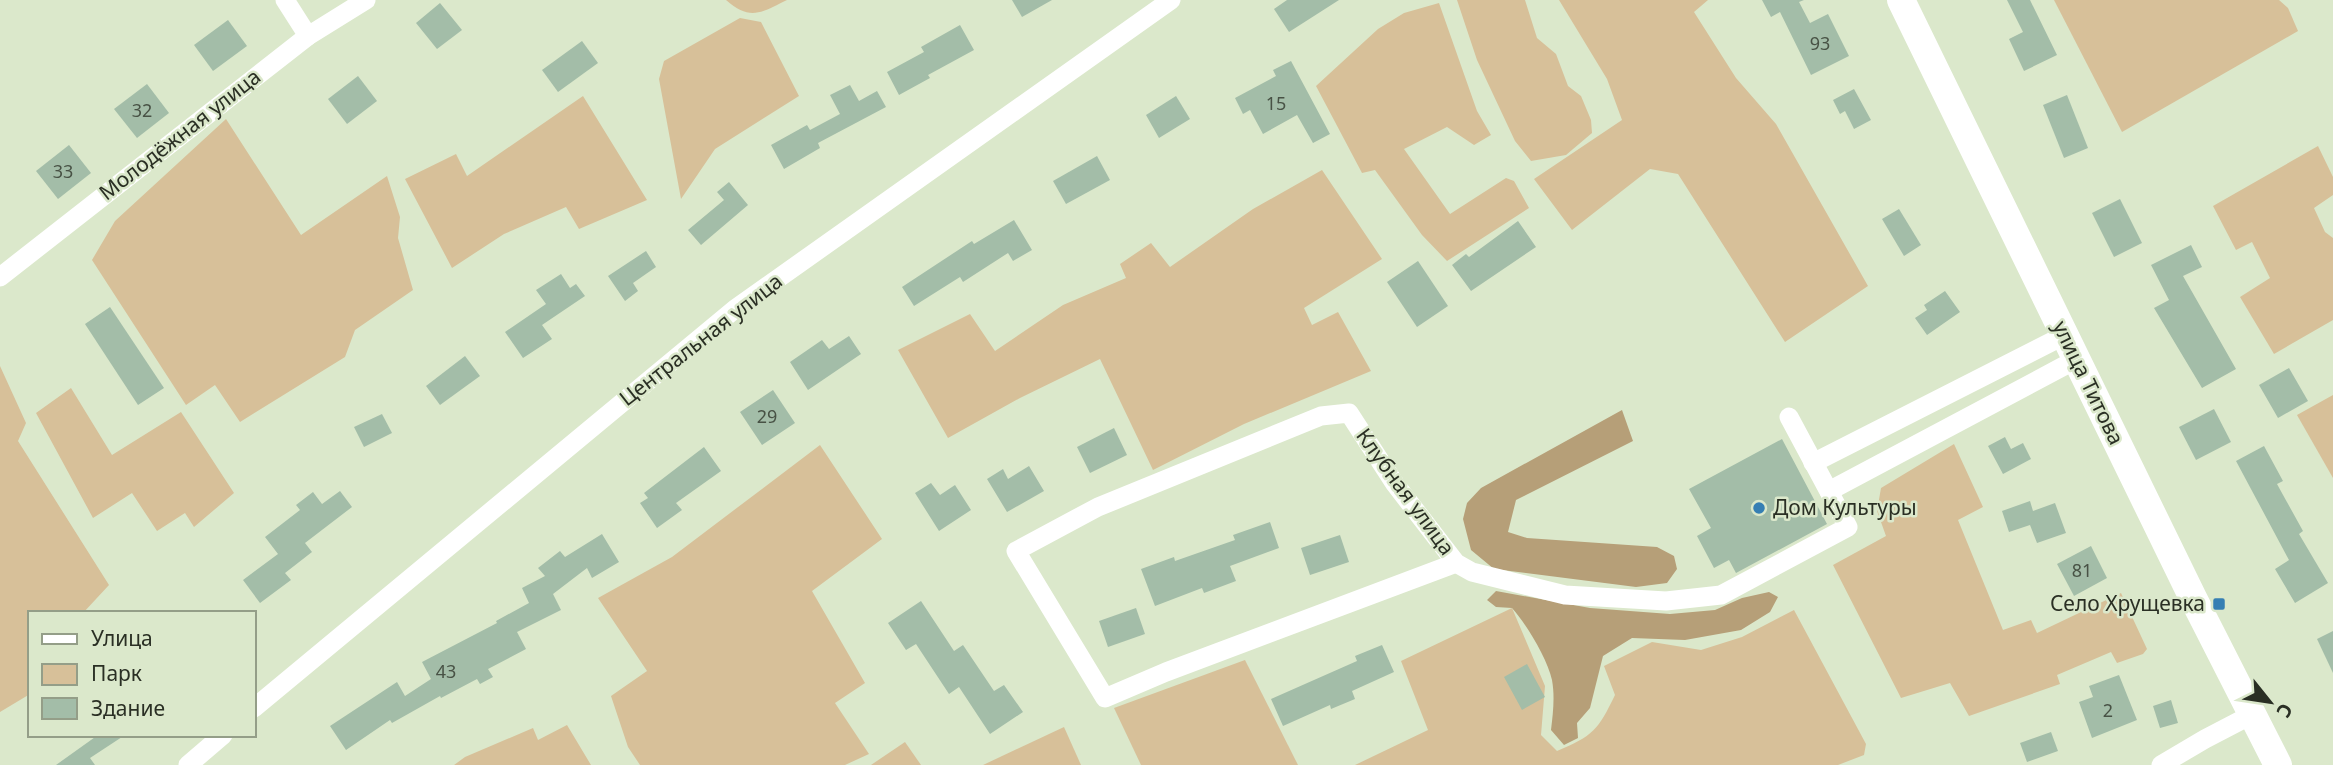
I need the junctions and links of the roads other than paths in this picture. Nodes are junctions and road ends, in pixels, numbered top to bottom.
1 (285, 0) edge
2 (366, 0) edge
3 (1171, 0) edge
4 (1901, 0) edge
5 (308, 36) junction
6 (0, 277) edge
7 (2071, 347) junction
8 (1789, 417) dead end
9 (1814, 463) junction
10 (1829, 491) junction
11 (1456, 563) junction
12 (256, 706) edge
13 (2253, 715) junction
14 (221, 737) edge
15 (188, 765) edge
16 (2161, 765) edge
17 (2278, 765) edge

1 - 5 street
2 - 5 street, Молодёжная улица
3 - 12 street, Центральная улица
4 - 7 main road, улица Титова
5 - 6 street, Молодёжная улица
7 - 9 street
7 - 10 street
7 - 13 main road, улица Титова
8 - 9 street
9 - 10 street
10 - 11 street
11 - 11 street, Клубная улица
13 - 16 street
13 - 17 main road, улица Титова
14 - 15 street

